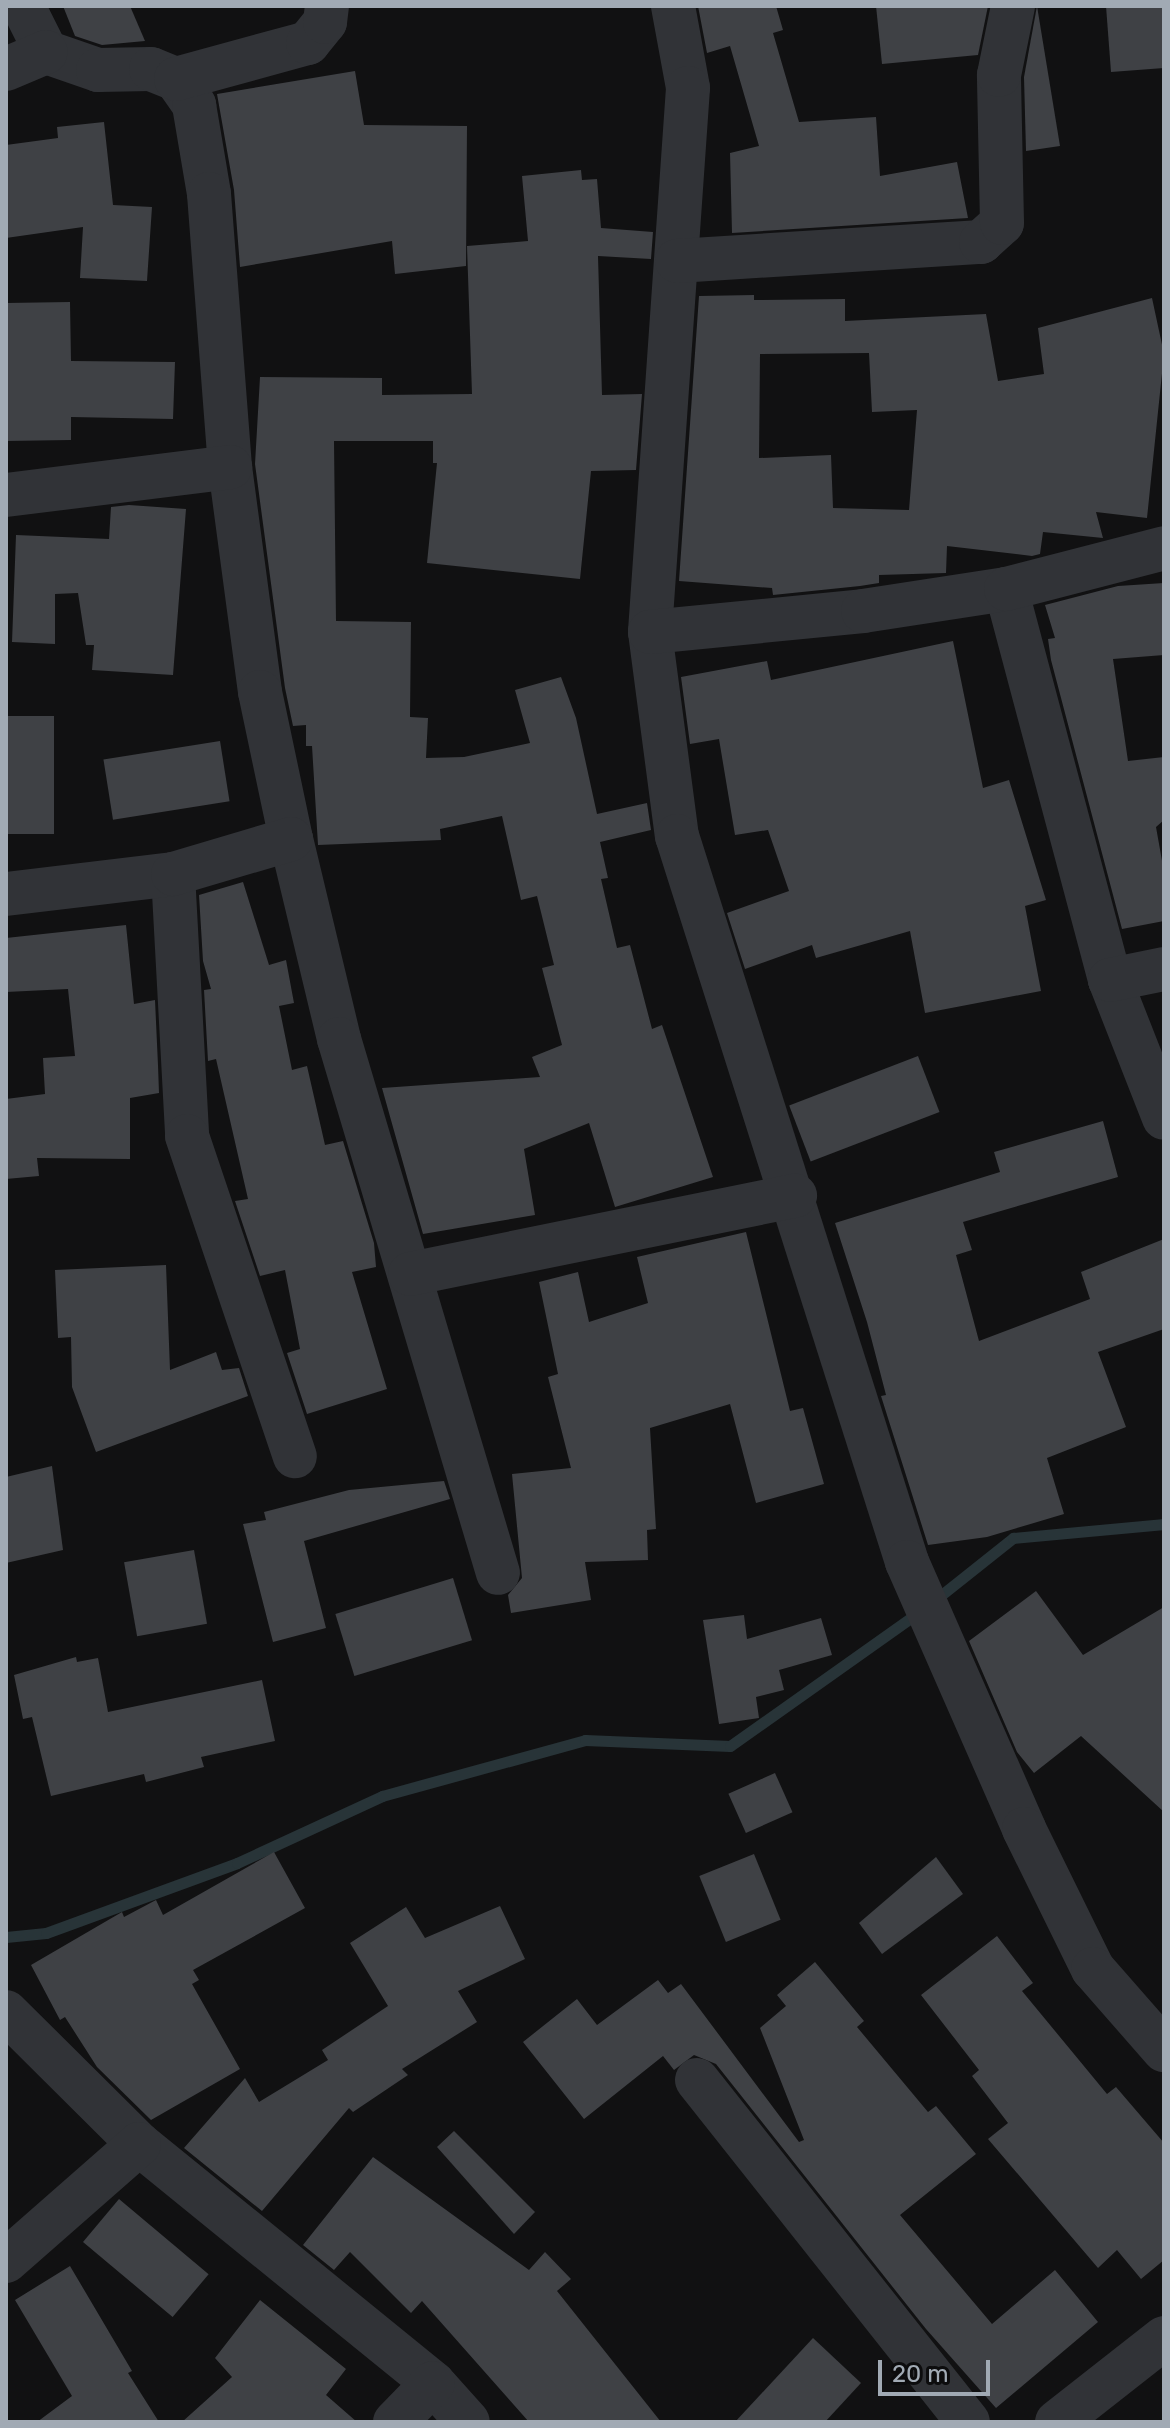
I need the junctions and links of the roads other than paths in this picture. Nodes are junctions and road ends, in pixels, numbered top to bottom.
1 (23, 6) edge
2 (327, 6) edge
3 (673, 6) edge
4 (1013, 6) edge
5 (46, 52) junction
6 (6, 69) edge
7 (176, 79) junction
8 (677, 261) junction
9 (230, 467) junction
10 (6, 495) edge
11 (1164, 548) edge
12 (1006, 589) junction
13 (650, 632) junction
14 (291, 839) junction
15 (173, 874) junction
16 (6, 894) edge
17 (1164, 969) edge
18 (1110, 980) junction
19 (1164, 1118) edge
20 (795, 1196) junction
21 (410, 1274) junction
22 (295, 1456) dead end
23 (498, 1573) dead end
24 (6, 2012) edge
25 (1164, 2050) edge
26 (697, 2080) dead end
27 (139, 2144) junction
28 (6, 2261) edge
29 (1164, 2338) edge
30 (433, 2383) junction
31 (395, 2422) edge
32 (468, 2422) edge
33 (968, 2422) edge
34 (1057, 2422) edge

1 - 5 street
2 - 7 street
3 - 8 street
4 - 8 street
5 - 6 street
5 - 7 street
7 - 9 street
8 - 13 street
9 - 10 street
9 - 14 street
11 - 12 street
12 - 13 street
12 - 18 street
13 - 20 street
14 - 15 street
14 - 21 street
15 - 16 street
15 - 22 street
17 - 18 street
18 - 19 street
20 - 21 street
20 - 25 street
21 - 23 street
24 - 27 street
26 - 33 street
27 - 28 street
27 - 30 street
29 - 34 street
30 - 31 street
30 - 32 street

